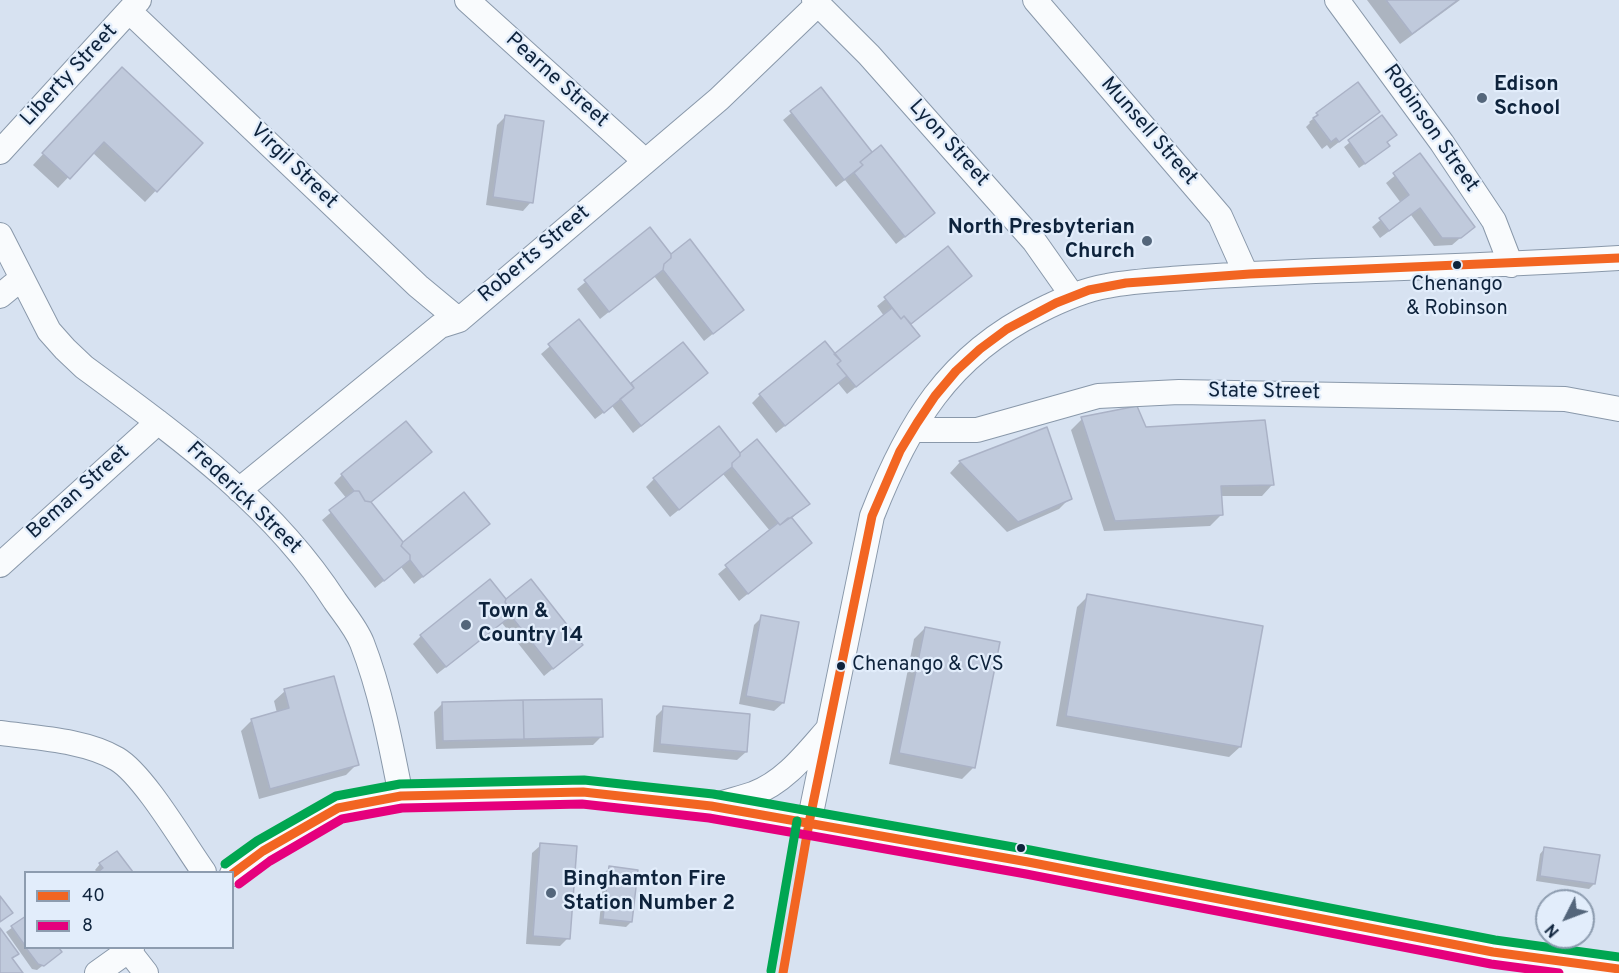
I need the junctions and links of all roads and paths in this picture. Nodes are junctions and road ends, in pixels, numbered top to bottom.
1 (467, 0) edge
2 (1035, 0) edge
3 (1337, 0) edge
4 (816, 2) edge
5 (134, 5) edge
6 (0, 152) edge
7 (645, 161) junction
8 (0, 235) edge
9 (1619, 258) edge
10 (1511, 265) junction
11 (1246, 273) junction
12 (22, 278) junction
13 (1072, 295) junction
14 (0, 296) edge
15 (459, 320) junction
16 (1619, 409) edge
17 (158, 422) junction
18 (913, 430) junction
19 (239, 490) junction
20 (0, 565) edge
21 (830, 727) junction
22 (0, 733) edge
23 (401, 796) junction
24 (711, 806) junction
25 (809, 823) junction
26 (203, 871) edge
27 (234, 873) edge
28 (130, 949) edge
29 (1619, 969) edge
30 (97, 973) edge
31 (146, 973) edge

1 - 7 street, Pearne Street
2 - 11 street, Munsell Street
3 - 10 street, Robinson Street
4 - 7 street, Roberts Street
4 - 13 street, Lyon Street
5 - 6 street, Liberty Street
5 - 15 street, Virgil Street
7 - 15 street, Roberts Street
8 - 12 street
9 - 10 street
10 - 11 street
11 - 13 street
12 - 14 street
12 - 17 street, Frederick Street
13 - 18 street
15 - 19 street, Roberts Street
16 - 18 street, State Street
17 - 19 street, Frederick Street
17 - 20 street, Beman Street
18 - 21 street
19 - 23 street, Frederick Street
21 - 24 street
21 - 25 street
22 - 26 street
23 - 24 street
23 - 27 street
24 - 25 street
25 - 29 street
28 - 30 street
28 - 31 street

